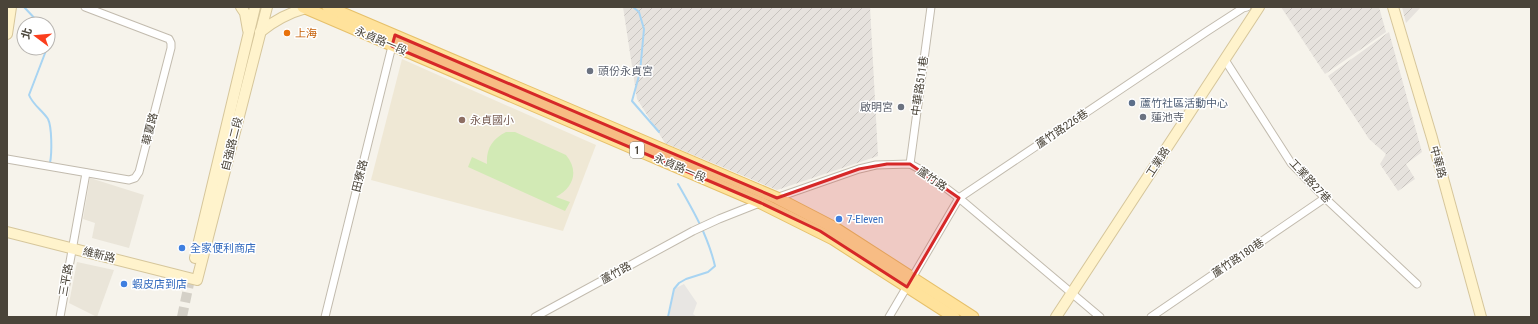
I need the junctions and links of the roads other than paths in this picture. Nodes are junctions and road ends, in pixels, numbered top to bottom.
1 (11, 7) edge
2 (85, 7) edge
3 (241, 7) edge
4 (255, 7) edge
5 (267, 7) edge
6 (328, 7) edge
7 (931, 7) edge
8 (1247, 7) edge
9 (1259, 7) edge
10 (1393, 7) edge
11 (305, 8) edge
12 (260, 32) junction
13 (7, 34) edge
14 (249, 34) junction
15 (394, 40) junction
16 (1225, 60) junction
17 (486, 80) junction
18 (7, 159) edge
19 (910, 164) junction
20 (86, 173) junction
21 (777, 198) junction
22 (959, 198) junction
23 (1324, 198) junction
24 (761, 203) junction
25 (7, 232) edge
26 (72, 248) junction
27 (194, 280) junction
28 (910, 282) junction
29 (1417, 284) dead end
30 (1072, 294) junction
31 (60, 317) edge
32 (325, 317) edge
33 (535, 317) edge
34 (888, 317) edge
35 (954, 317) edge
36 (973, 317) edge
37 (1056, 317) edge
38 (1100, 317) edge
39 (1151, 317) edge
40 (1480, 317) edge

1 - 13 street
2 - 20 street, 華夏路
3 - 14 street
4 - 14 street, 自強路二段
5 - 12 street, 自強路二段
6 - 15 main road, 永貞路一段 / 1
7 - 19 street, 中華路511巷
8 - 22 street, 蘆竹路226巷
9 - 16 street, 工業路
10 - 40 street, 中華路
11 - 12 street
11 - 15 main road, 永貞路一段 / 1
12 - 27 street, 自強路二段
14 - 27 street, 自強路二段
15 - 17 main road, 永貞路一段 / 1
15 - 32 street, 田寮路
16 - 23 street, 工業路27巷
16 - 30 street, 工業路
17 - 21 main road, 永貞路一段 / 1
17 - 24 main road, 永貞路一段 / 1
18 - 20 street, 華夏路
19 - 21 street, 蘆竹路
19 - 22 street, 蘆竹路
20 - 26 street, 三平路
21 - 24 street, 蘆竹路
21 - 28 main road, 永貞路一段 / 1
22 - 28 street, 蘆竹路226巷
22 - 30 street, 蘆竹路
23 - 29 street, 工業路27巷
23 - 39 street, 蘆竹路180巷
24 - 28 main road, 永貞路一段 / 1
24 - 33 street, 蘆竹路
25 - 26 street, 維新路
26 - 27 street, 維新路
26 - 31 street, 三平路
28 - 34 street, 蘆竹路226巷
28 - 35 main road, 永貞路一段 / 1
28 - 36 main road, 永貞路一段 / 1
30 - 37 street, 工業路
30 - 38 street, 蘆竹路

